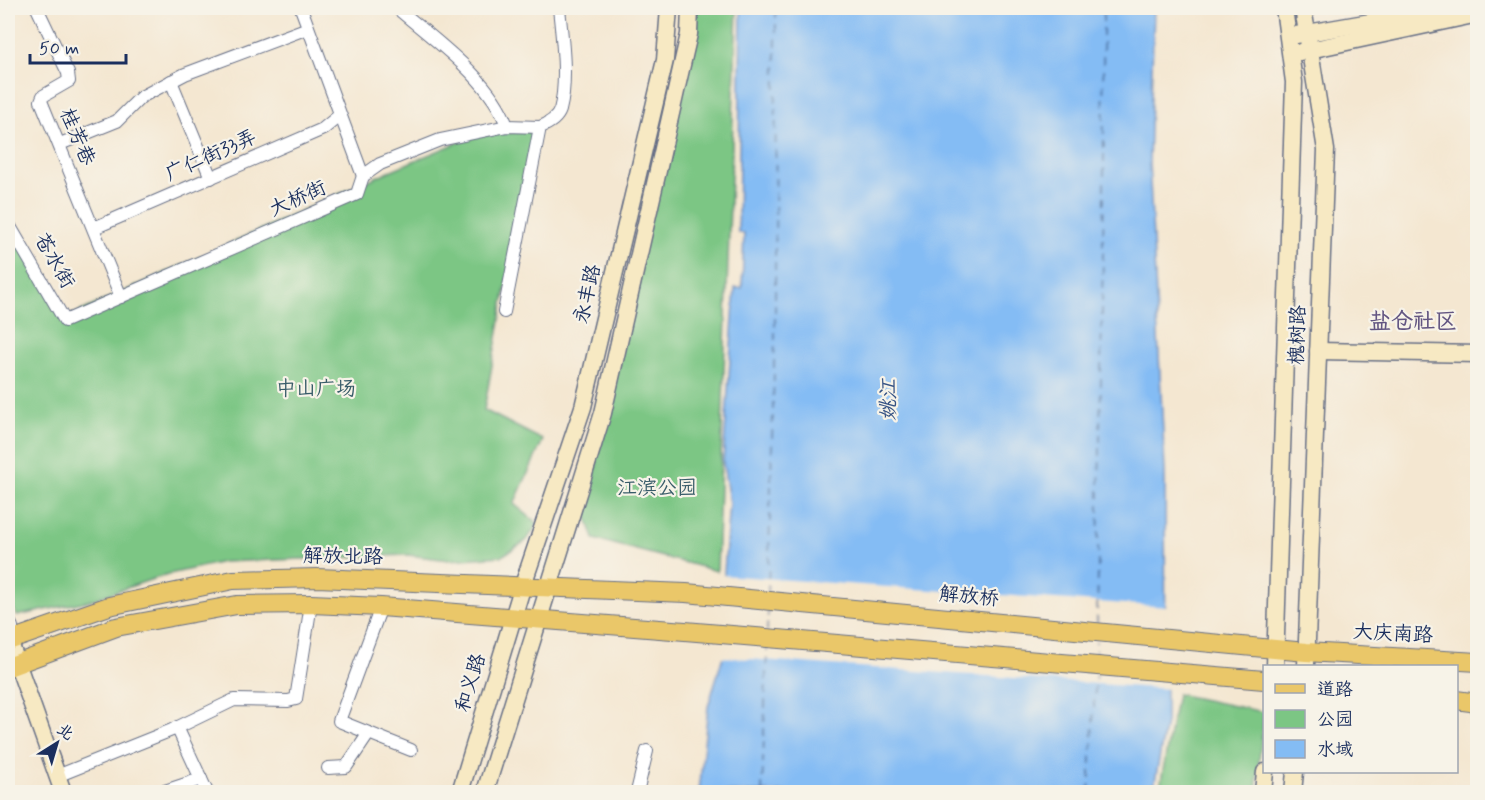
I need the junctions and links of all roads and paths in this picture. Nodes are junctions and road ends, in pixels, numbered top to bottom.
1 (37, 8) edge
2 (301, 8) edge
3 (397, 8) edge
4 (559, 8) edge
5 (669, 8) edge
6 (690, 8) edge
7 (1284, 8) edge
8 (1303, 8) edge
9 (1451, 8) edge
10 (1478, 14) edge
11 (308, 28) junction
12 (1288, 37) junction
13 (1308, 41) junction
14 (1290, 55) junction
15 (171, 81) junction
16 (340, 115) junction
17 (507, 126) junction
18 (540, 127) junction
19 (60, 144) junction
20 (363, 176) junction
21 (212, 178) junction
22 (8, 223) edge
23 (94, 228) junction
24 (121, 297) junction
25 (504, 312) dead end
26 (65, 321) joint
27 (1318, 351) junction
28 (1478, 354) edge
29 (523, 585) junction
30 (550, 586) junction
31 (686, 592) joint
32 (311, 604) junction
33 (381, 607) junction
34 (513, 617) junction
35 (8, 619) edge
36 (539, 619) junction
37 (8, 639) edge
38 (1275, 658) edge
39 (1306, 659) edge
40 (1478, 662) edge
41 (13, 664) edge
42 (1263, 680) edge
43 (1458, 700) edge
44 (1478, 702) edge
45 (177, 728) junction
46 (369, 733) junction
47 (411, 750) dead end
48 (647, 751) dead end
49 (328, 768) dead end
50 (1265, 773) edge
51 (1295, 773) edge
52 (57, 776) junction
53 (201, 779) junction
54 (63, 792) edge
55 (162, 792) edge
56 (207, 792) edge
57 (460, 792) edge
58 (485, 792) edge
59 (637, 792) edge
60 (1263, 792) edge
61 (1293, 792) edge

1 - 19 street, 桂芳巷
2 - 11 street
3 - 17 street
4 - 18 street
5 - 29 main road, 永丰路
6 - 30 main road, 永丰路
7 - 12 main road, 槐树路
8 - 13 main road, 槐树路
9 - 13 main road
10 - 13 main road
11 - 15 street
11 - 16 street
12 - 13 main road
12 - 14 main road, 槐树路
13 - 14 main road
13 - 27 main road, 槐树路
14 - 38 main road, 槐树路
15 - 19 street
15 - 21 street
16 - 20 street
16 - 21 street, 广仁街33弄
17 - 18 street, 大桥街
17 - 20 street, 大桥街
18 - 25 street
19 - 23 street, 桂芳巷
20 - 24 street, 大桥街
21 - 23 street, 广仁街33弄
22 - 26 street, 苍水街
23 - 24 street, 桂芳巷
24 - 26 street, 大桥街
27 - 28 main road
27 - 39 main road, 槐树路
29 - 30 main road, 解放北路
29 - 34 main road, 和义路
29 - 37 main road, 解放北路
30 - 31 main road, 解放北路
30 - 36 main road
31 - 38 main road, 解放桥
32 - 33 main road
32 - 41 main road
32 - 45 street
33 - 34 main road
33 - 46 street
34 - 36 main road
34 - 57 main road, 和义路
35 - 37 street
36 - 42 main road
36 - 58 main road
37 - 41 main road
38 - 39 main road, 大庆南路
39 - 40 main road, 大庆南路
41 - 52 main road
43 - 44 main road
45 - 52 street
45 - 53 street
46 - 47 street
46 - 49 street
48 - 59 street
50 - 60 main road
51 - 61 main road
52 - 54 main road
53 - 55 street
53 - 56 street

